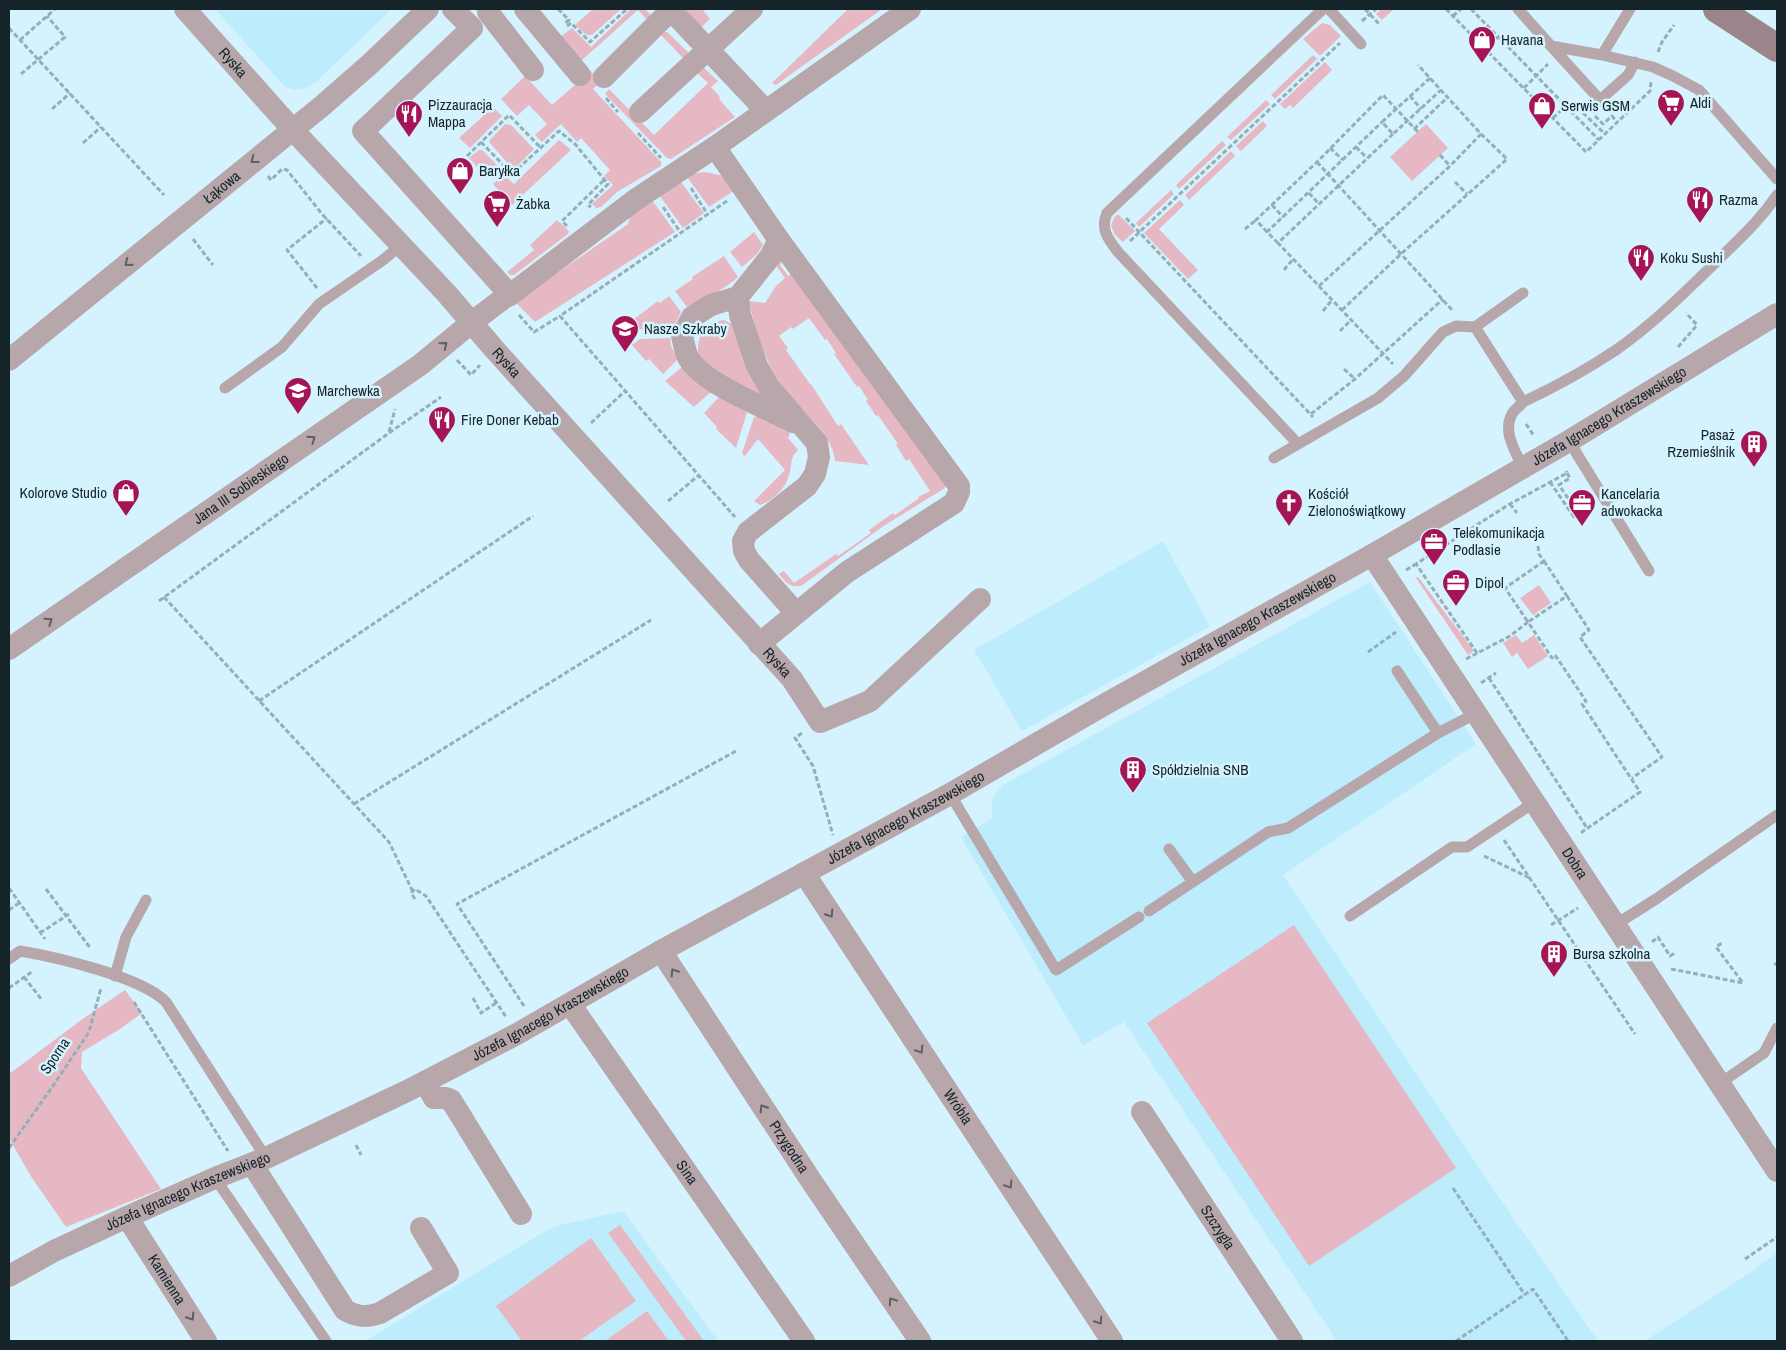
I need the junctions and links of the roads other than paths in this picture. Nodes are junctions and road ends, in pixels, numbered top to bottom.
1 (184, 9) edge
2 (428, 9) edge
3 (453, 9) edge
4 (525, 9) edge
5 (671, 9) edge
6 (752, 9) edge
7 (910, 9) edge
8 (1323, 9) edge
9 (1328, 9) edge
10 (1518, 9) edge
11 (1630, 9) edge
12 (1717, 9) edge
13 (490, 11) edge
14 (472, 28) junction
15 (1361, 44) dead end
16 (1777, 48) edge
17 (708, 49) junction
18 (1555, 50) junction
19 (1602, 55) junction
20 (1635, 62) junction
21 (533, 70) dead end
22 (580, 75) dead end
23 (604, 77) dead end
24 (640, 112) dead end
25 (766, 112) junction
26 (292, 129) junction
27 (716, 147) junction
28 (1777, 179) edge
29 (1777, 195) edge
30 (779, 240) junction
31 (401, 245) junction
32 (1523, 293) dead end
33 (510, 295) junction
34 (738, 297) junction
35 (1777, 314) edge
36 (471, 323) junction
37 (1475, 327) junction
38 (9, 360) edge
39 (225, 388) dead end
40 (1520, 406) junction
41 (804, 428) junction
42 (1298, 444) junction
43 (1562, 445) junction
44 (1274, 458) dead end
45 (1523, 468) junction
46 (1372, 555) junction
47 (1648, 571) dead end
48 (980, 599) dead end
49 (796, 613) junction
50 (759, 644) junction
51 (9, 649) edge
52 (1397, 671) dead end
53 (1477, 713) junction
54 (1438, 733) junction
55 (950, 794) junction
56 (1535, 802) junction
57 (1777, 815) edge
58 (1169, 849) dead end
59 (804, 873) junction
60 (1193, 882) junction
61 (146, 900) dead end
62 (1350, 916) dead end
63 (1615, 925) junction
64 (661, 951) junction
65 (9, 959) edge
66 (115, 976) junction
67 (570, 1004) junction
68 (1777, 1028) edge
69 (425, 1082) junction
70 (1719, 1084) junction
71 (1142, 1112) dead end
72 (252, 1164) junction
73 (1776, 1168) edge
74 (216, 1178) junction
75 (521, 1214) dead end
76 (127, 1217) junction
77 (421, 1228) dead end
78 (10, 1273) edge
79 (206, 1341) edge
80 (326, 1341) edge
81 (804, 1341) edge
82 (920, 1341) edge
83 (1112, 1341) edge
84 (1292, 1341) edge

1 - 26 street, Ryska
2 - 26 street, Łąkowa
3 - 14 street
4 - 22 street
5 - 17 street
5 - 23 street
6 - 17 street
7 - 25 street, Jana III Sobieskiego
8 - 42 lane
9 - 15 lane
10 - 18 lane
11 - 19 lane
12 - 16 main road
13 - 14 street
13 - 21 street
14 - 33 street
17 - 24 street
17 - 25 street
18 - 19 lane
18 - 20 lane
19 - 20 lane
20 - 28 lane
25 - 27 street, Jana III Sobieskiego
26 - 31 street, Ryska
26 -> 38 street, Łąkowa
27 - 30 street
27 - 33 street, Jana III Sobieskiego
29 - 40 lane
30 - 34 street
30 - 49 street
31 - 36 street, Ryska
31 - 39 lane
32 - 37 lane
33 - 36 street, Jana III Sobieskiego
34 - 41 street
34 - 41 street
35 - 43 street, Józefa Ignacego Kraszewskiego
36 - 50 street, Ryska
51 -> 36 street, Jana III Sobieskiego
37 - 40 lane
37 - 42 lane
40 - 45 lane
41 - 49 street
42 - 44 lane
43 - 45 street, Józefa Ignacego Kraszewskiego
43 - 47 lane
45 - 46 street, Józefa Ignacego Kraszewskiego
46 - 53 street, Dobra
46 - 55 street, Józefa Ignacego Kraszewskiego
48 - 50 street, Ryska
49 - 50 street
52 - 54 lane
53 - 54 lane
53 - 56 street, Dobra
54 - 60 lane
55 - 59 street, Józefa Ignacego Kraszewskiego
55 - 60 lane
56 - 62 lane
56 - 63 street, Dobra
57 - 63 lane
58 - 60 lane
59 - 64 street, Józefa Ignacego Kraszewskiego
59 -> 83 street, Wróbla
61 - 66 lane
63 - 70 street, Dobra
64 - 67 street, Józefa Ignacego Kraszewskiego
82 -> 64 street, Przygodna
65 - 66 lane
66 - 72 lane
67 - 69 street, Józefa Ignacego Kraszewskiego
67 - 81 street, Sina
68 - 70 lane
69 - 72 street, Józefa Ignacego Kraszewskiego
69 - 75 street
70 - 73 street, Dobra
71 - 84 street, Szczygla
72 - 74 street, Józefa Ignacego Kraszewskiego
72 - 77 street
74 - 76 street, Józefa Ignacego Kraszewskiego
74 - 80 lane
76 - 78 street, Józefa Ignacego Kraszewskiego
76 -> 79 street, Kamienna

